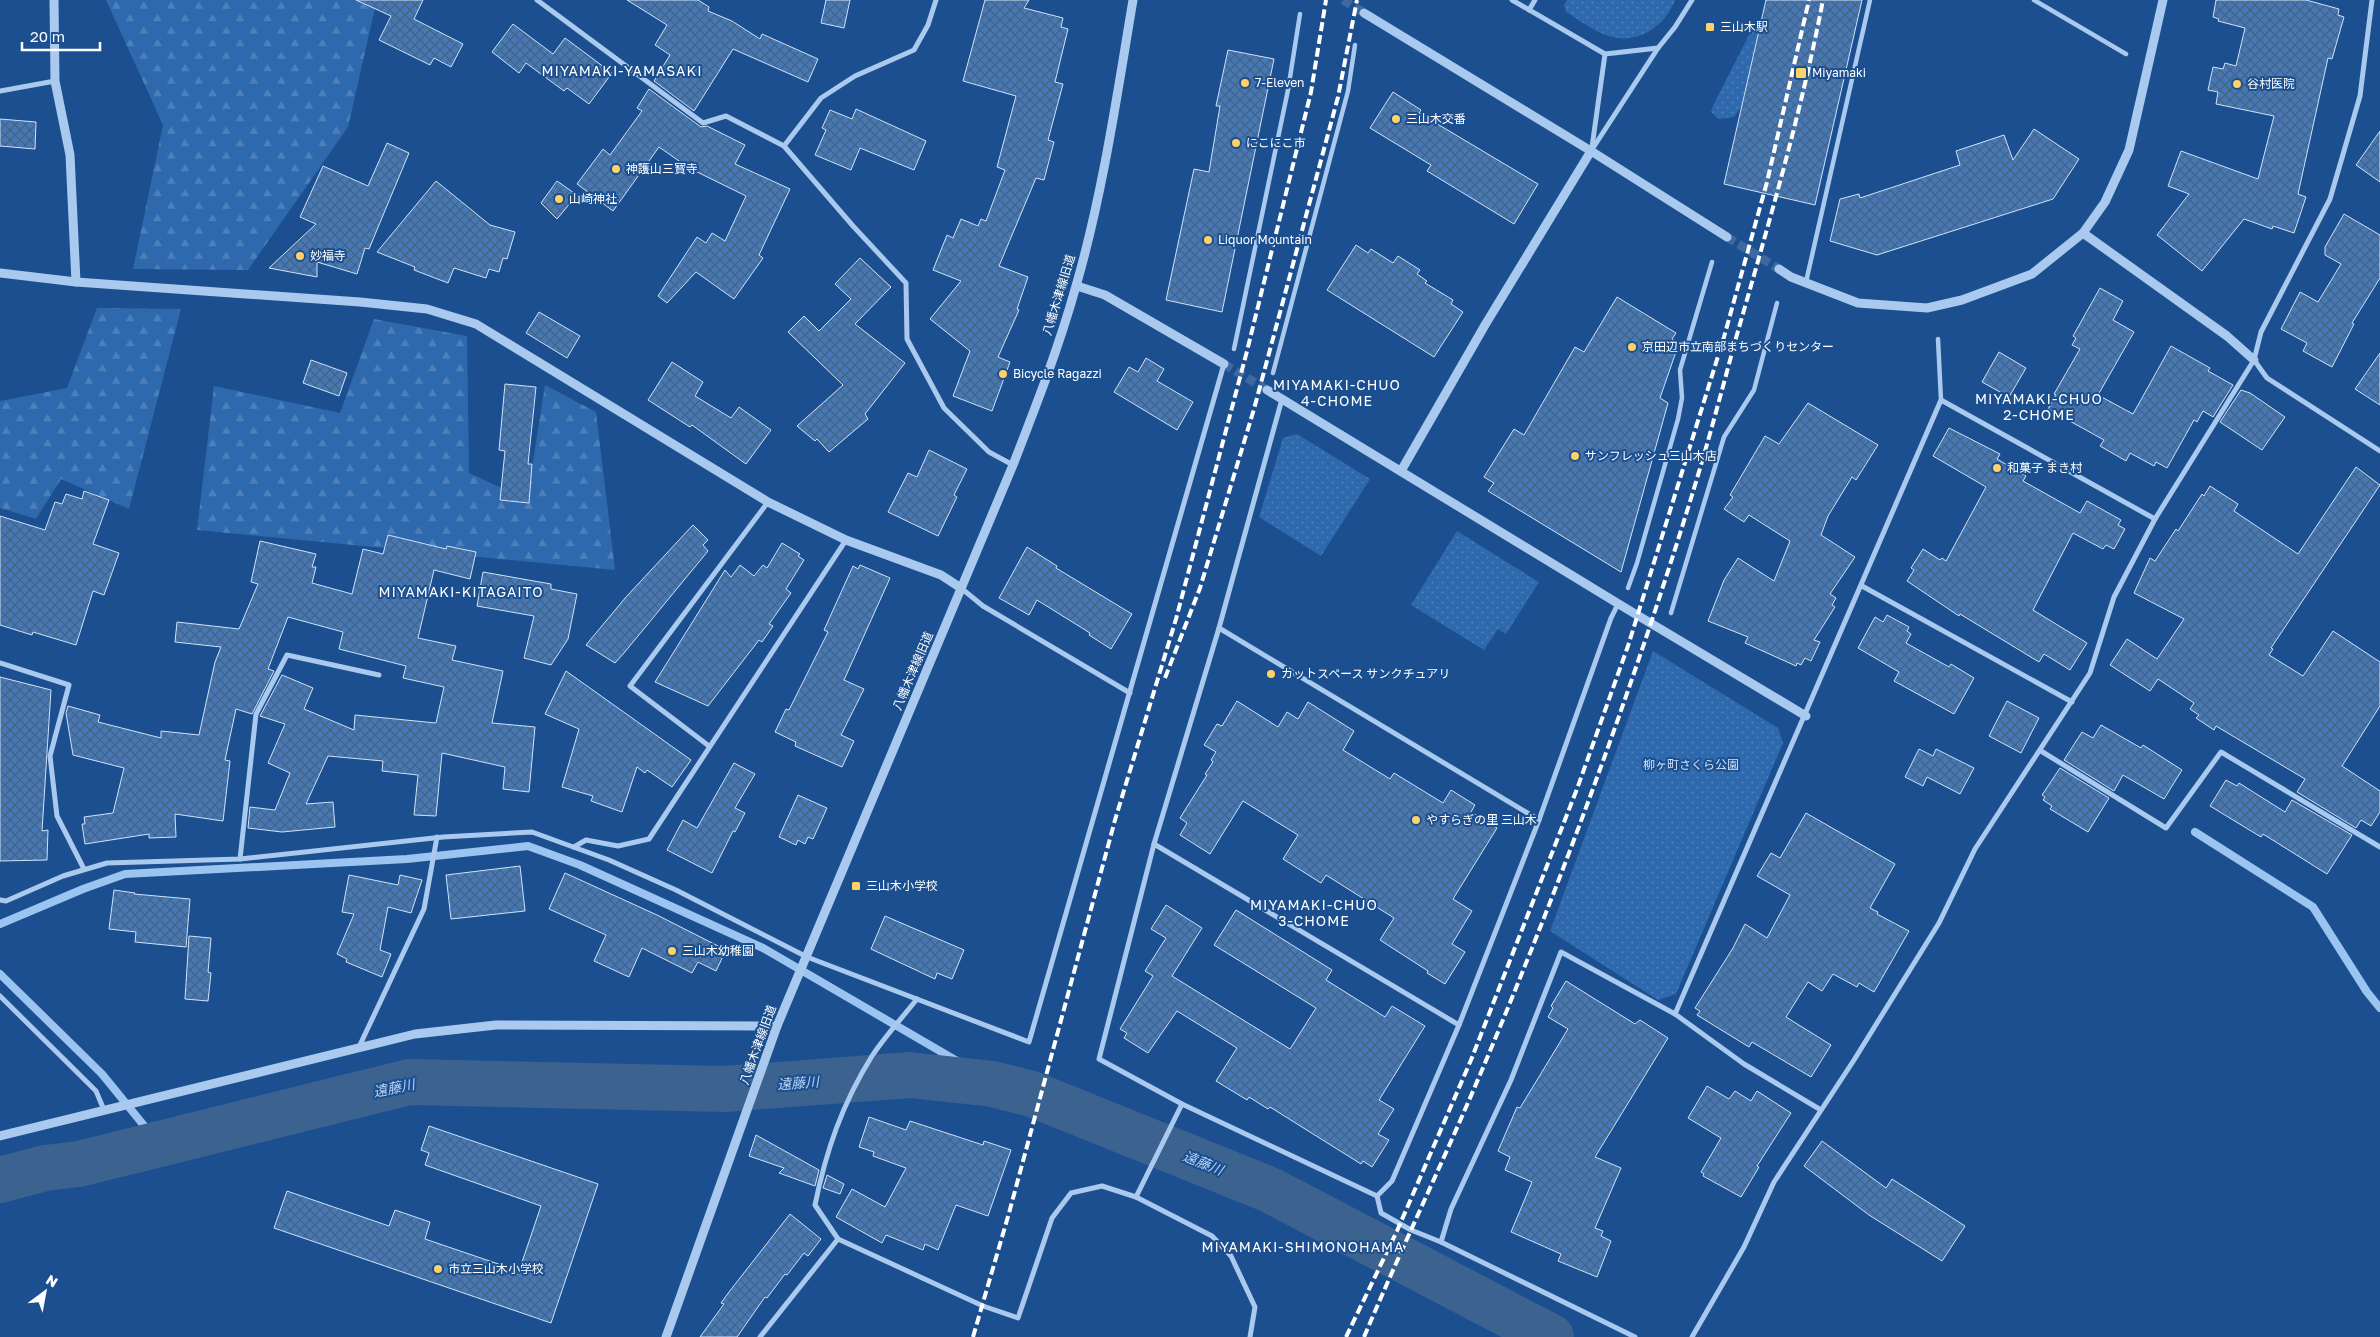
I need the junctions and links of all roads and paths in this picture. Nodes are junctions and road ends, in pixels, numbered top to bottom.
1 (54, 0) edge
2 (537, 0) edge
3 (936, 0) edge
4 (1134, 0) edge
5 (1512, 0) edge
6 (1535, 0) edge
7 (1692, 0) edge
8 (1870, 0) edge
9 (2034, 0) edge
10 (2164, 0) edge
11 (2372, 0) edge
12 (1529, 10) junction
13 (1364, 13) tunnel mouth
14 (1300, 14) dead end
15 (1355, 45) dead end
16 (1658, 48) junction
17 (1604, 54) junction
18 (2126, 54) dead end
19 (55, 81) junction
20 (0, 91) edge
21 (784, 146) junction
22 (1591, 151) junction
23 (2083, 233) junction
24 (1727, 237) tunnel mouth
25 (1712, 262) dead end
26 (1778, 269) tunnel mouth
27 (0, 273) edge
28 (76, 282) junction
29 (1806, 282) junction
30 (1076, 286) junction
31 (1777, 303) dead end
32 (1938, 339) dead end
33 (1234, 350) dead end
34 (2254, 360) junction
35 (1224, 364) joint
36 (1273, 373) dead end
37 (1267, 390) tunnel mouth
38 (1282, 399) junction
39 (1941, 400) junction
40 (2380, 451) edge
41 (1013, 465) junction
42 (1401, 471) junction
43 (768, 502) junction
44 (2155, 519) junction
45 (846, 540) junction
46 (1862, 586) junction
47 (961, 588) junction
48 (1628, 588) dead end
49 (1618, 604) junction
50 (1671, 613) dead end
51 (1219, 628) junction
52 (0, 663) edge
53 (379, 675) dead end
54 (1130, 693) junction
55 (2072, 702) junction
56 (1806, 716) junction
57 (709, 746) junction
58 (2041, 751) junction
59 (1539, 820) junction
60 (437, 837) junction
61 (1154, 844) junction
62 (574, 847) junction
63 (2380, 847) edge
64 (240, 859) junction
65 (84, 869) junction
66 (0, 900) edge
67 (807, 957) junction
68 (0, 996) edge
69 (917, 999) junction
70 (1675, 1014) junction
71 (1459, 1025) junction
72 (777, 1026) junction
73 (359, 1047) junction
74 (1182, 1104) junction
75 (104, 1110) junction
76 (1821, 1110) junction
77 (0, 1136) edge
78 (1377, 1196) junction
79 (1136, 1197) junction
80 (838, 1239) junction
81 (1441, 1242) junction
82 (666, 1337) edge
83 (760, 1337) edge
84 (1250, 1337) edge
85 (1635, 1337) edge
86 (1692, 1337) edge

1 - 19 street
2 - 21 street
3 - 21 street
4 - 30 street, 八幡木津線旧道
5 - 12 street
6 - 12 street
7 - 16 street
8 - 29 street
9 - 18 street
10 - 23 street
11 - 34 street
12 - 17 street
13 - 22 street
14 - 33 street
15 - 36 street
16 - 17 street
16 - 22 street
17 - 22 street
19 - 20 street
19 - 28 street
21 - 41 street
22 - 24 street
22 - 42 street
23 - 29 street
23 - 34 street
25 - 48 street
26 - 29 street
27 - 28 street
28 - 43 street
30 - 35 street
30 - 41 street, 八幡木津線旧道
31 - 50 street
32 - 39 street
34 - 40 street
34 - 44 street
35 - 54 street
37 - 38 street
38 - 42 street
38 - 51 street
39 - 44 street
39 - 46 street
41 - 47 street, 八幡木津線旧道
42 - 49 street
43 - 45 street
43 - 57 street
44 - 55 street
45 - 47 street
45 - 57 street
46 - 55 street
46 - 56 street
47 - 54 street
47 - 67 street, 八幡木津線旧道
49 - 56 street
49 - 59 street
51 - 59 street
51 - 61 street
52 - 65 street
53 - 64 street
54 - 69 street
55 - 58 street
56 - 70 street
57 - 62 street
58 - 63 street
58 - 76 street
59 - 71 street
60 - 62 street
60 - 64 street
60 - 73 street
61 - 71 street
61 - 74 street
62 - 67 street
64 - 65 street
65 - 66 street
67 - 69 street
67 - 72 street, 八幡木津線旧道
68 - 75 street
69 - 80 street
70 - 76 street
70 - 81 street
71 - 78 street
72 - 73 street
72 - 82 street, 八幡木津線旧道
73 - 75 street
74 - 78 street
74 - 79 street
75 - 77 street
76 - 86 street
78 - 81 street
79 - 80 street
79 - 84 street
80 - 83 street
81 - 85 street

